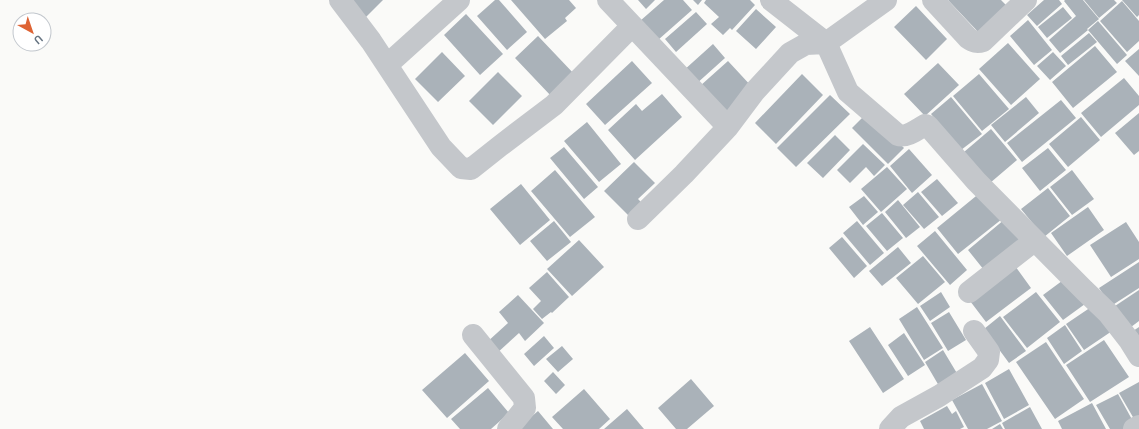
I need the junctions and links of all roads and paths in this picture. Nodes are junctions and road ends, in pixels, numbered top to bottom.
1 (340, 0) edge
2 (459, 0) edge
3 (608, 0) edge
4 (771, 0) edge
5 (886, 0) edge
6 (933, 0) edge
7 (1026, 0) edge
8 (632, 26) junction
9 (826, 43) junction
10 (387, 65) junction
11 (728, 127) junction
12 (638, 219) dead end
13 (1034, 240) junction
14 (969, 292) dead end
15 (974, 330) dead end
16 (473, 335) dead end
17 (1139, 356) edge
18 (1139, 426) edge
19 (508, 429) edge
20 (890, 429) edge
21 (1134, 429) edge

1 - 10 street
2 - 10 street
3 - 8 street
4 - 9 street
5 - 9 street
6 - 7 street
8 - 10 street
8 - 11 street
9 - 11 street
9 - 13 street
11 - 12 street
13 - 14 street
13 - 17 street
15 - 20 street
16 - 19 street
18 - 21 street

